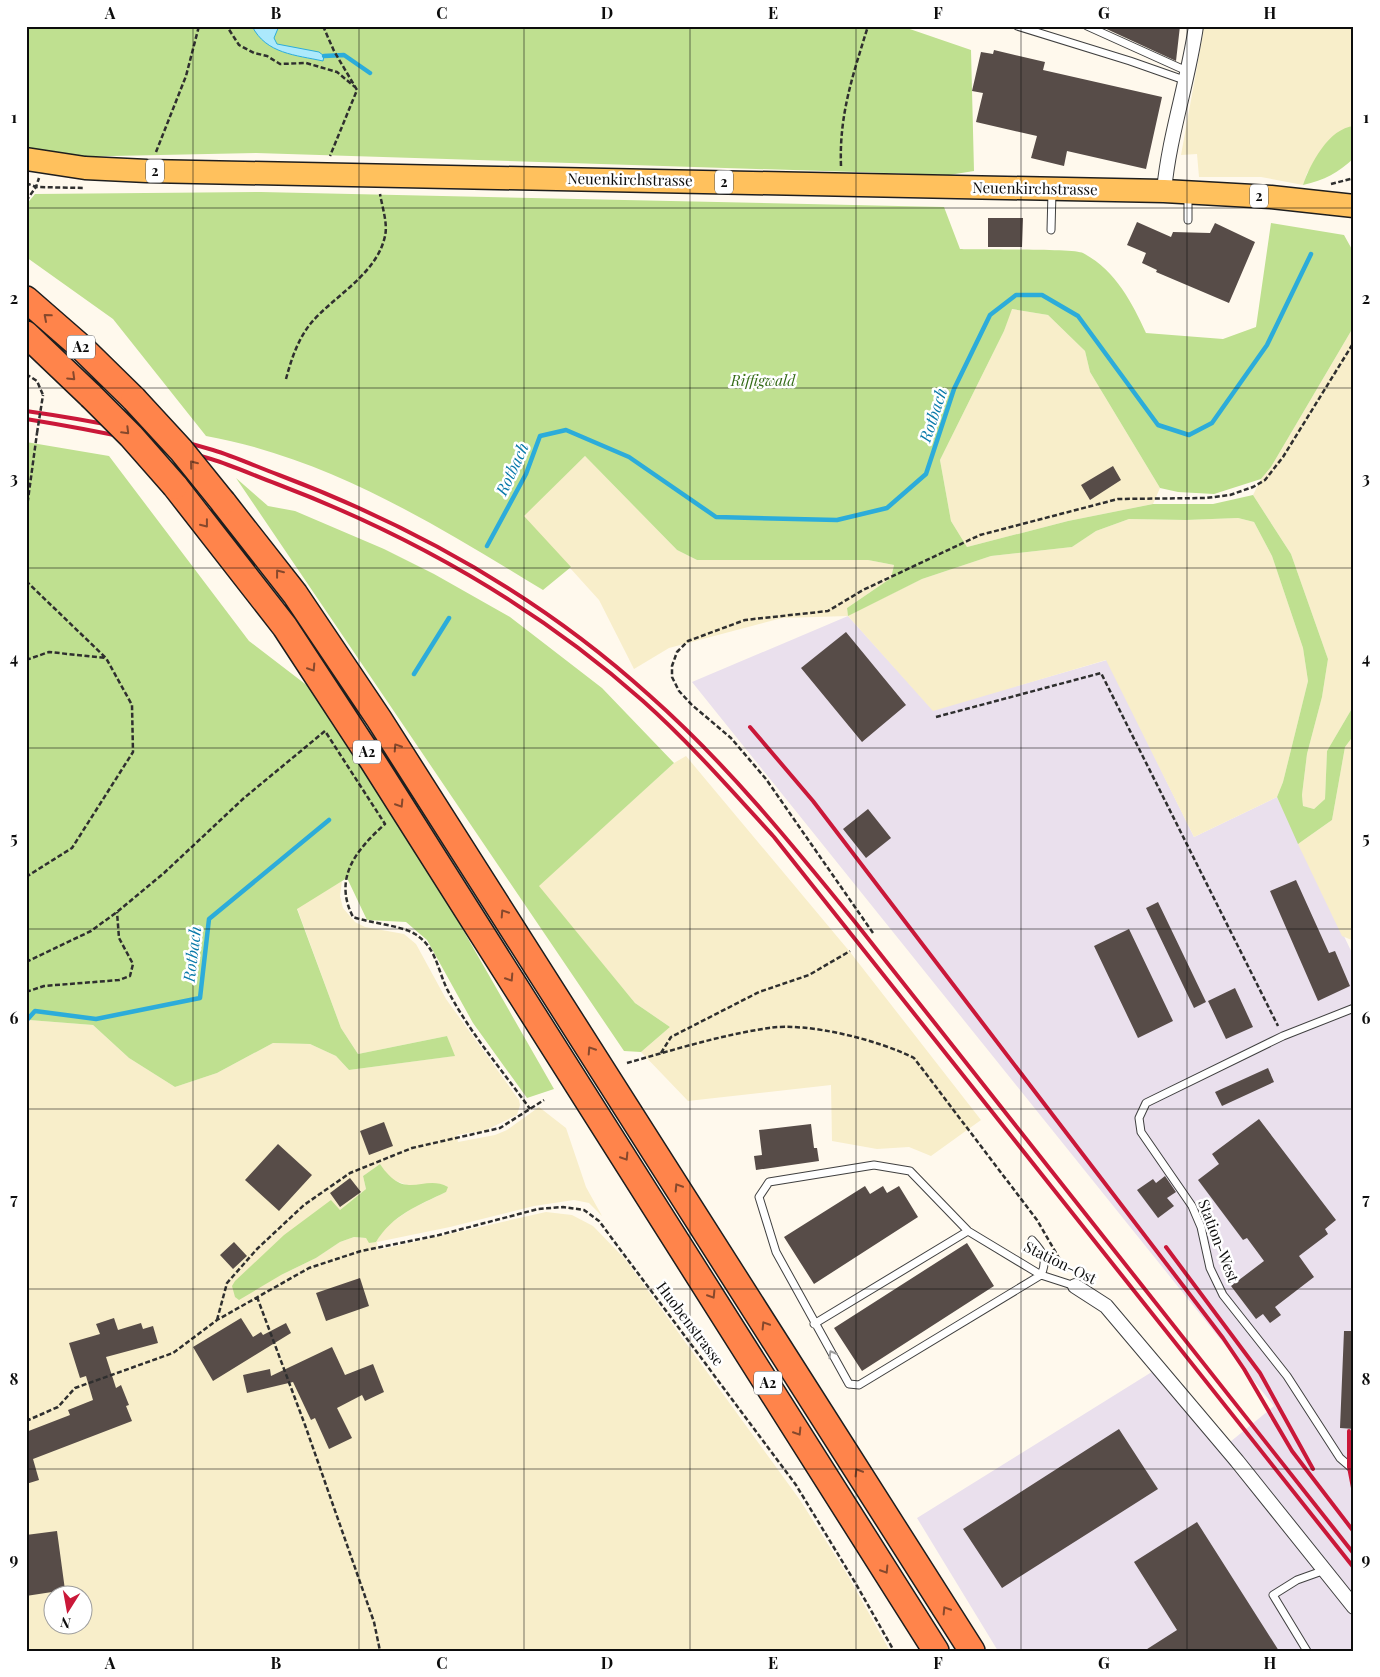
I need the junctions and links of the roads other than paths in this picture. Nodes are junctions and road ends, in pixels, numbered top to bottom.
1 (1017, 26) edge
2 (1087, 26) edge
3 (1196, 26) edge
4 (1188, 77) junction
5 (26, 159) edge
6 (1052, 189) junction
7 (1164, 191) junction
8 (1188, 192) junction
9 (1354, 206) edge
10 (1188, 220) dead end
11 (1051, 230) dead end
12 (26, 299) edge
13 (26, 334) edge
14 (1354, 1008) edge
15 (968, 1231) junction
16 (1032, 1240) dead end
17 (1041, 1275) junction
18 (1076, 1286) joint
19 (814, 1324) junction
20 (1354, 1470) edge
21 (1325, 1570) junction
22 (1354, 1607) edge
23 (936, 1651) edge
24 (972, 1651) edge
25 (1307, 1651) edge

1 - 4 lane
2 - 4 lane
3 - 4 street
4 - 7 street
5 - 6 main road, Neuenkirchstrasse / 2
6 - 7 main road, Neuenkirchstrasse / 2
6 - 11 lane
7 - 8 main road, Neuenkirchstrasse / 2
8 - 9 main road, Neuenkirchstrasse / 2
8 - 10 lane
24 -> 12 highway, A2, bridge
13 -> 23 highway, A2, bridge
14 - 20 lane, Station-West
15 - 17 lane, Station-Ost
15 - 19 lane
15 - 19 lane, Station-Ost
16 - 17 lane
17 - 18 lane, Station-Ost
17 -> 19 lane
18 - 21 street, Station-Ost
21 - 22 street, Station-Ost
21 - 25 lane

